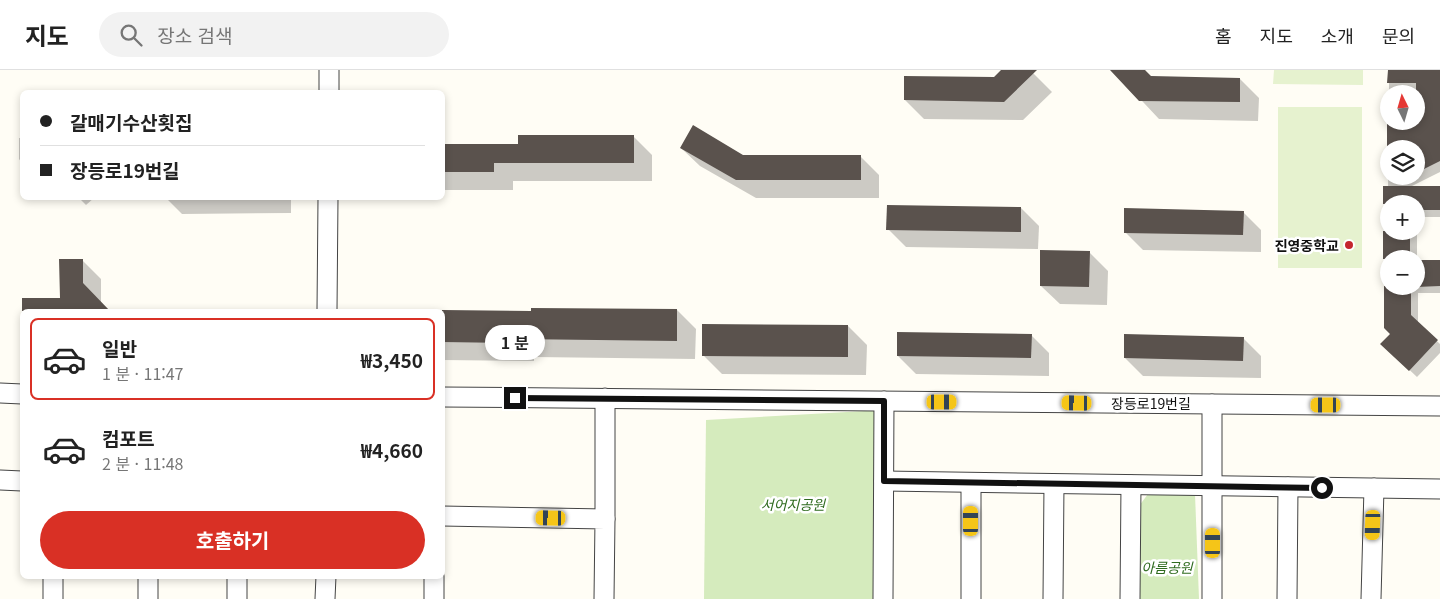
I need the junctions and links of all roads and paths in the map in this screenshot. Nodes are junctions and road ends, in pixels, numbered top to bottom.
1 (329, 70) edge
2 (329, 90) edge
3 (328, 200) edge
4 (327, 309) edge
5 (0, 393) edge
6 (20, 394) edge
7 (445, 397) edge
8 (606, 398) junction
9 (884, 401) junction
10 (1212, 404) junction
11 (1440, 406) edge
12 (0, 480) edge
13 (20, 481) edge
14 (884, 481) junction
15 (972, 482) junction
16 (1054, 484) junction
17 (1130, 485) junction
18 (1213, 486) junction
19 (1288, 487) junction
20 (1374, 488) junction
21 (1440, 490) edge
22 (445, 516) edge
23 (605, 519) junction
24 (53, 579) edge
25 (148, 579) edge
26 (237, 579) edge
27 (326, 579) edge
28 (434, 579) edge
29 (53, 599) edge
30 (148, 599) edge
31 (237, 599) edge
32 (325, 599) edge
33 (434, 599) edge
34 (604, 599) edge
35 (883, 599) edge
36 (971, 599) edge
37 (1053, 599) edge
38 (1130, 599) edge
39 (1212, 599) edge
40 (1287, 599) edge
41 (1371, 599) edge

1 - 2 street
3 - 4 street
5 - 6 street
7 - 8 street, 장등로19번길
8 - 9 street, 장등로19번길
8 - 23 street
9 - 10 street, 장등로19번길
9 - 14 street
10 - 11 street, 장등로19번길
10 - 18 street
12 - 13 street
14 - 15 street
14 - 35 street
15 - 16 street
15 - 36 street
16 - 17 street
16 - 37 street
17 - 18 street
17 - 38 street
18 - 19 street
18 - 39 street
19 - 20 street
19 - 40 street
20 - 21 street
20 - 41 street
22 - 23 street
23 - 34 street
24 - 29 street
25 - 30 street
26 - 31 street
27 - 32 street
28 - 33 street

